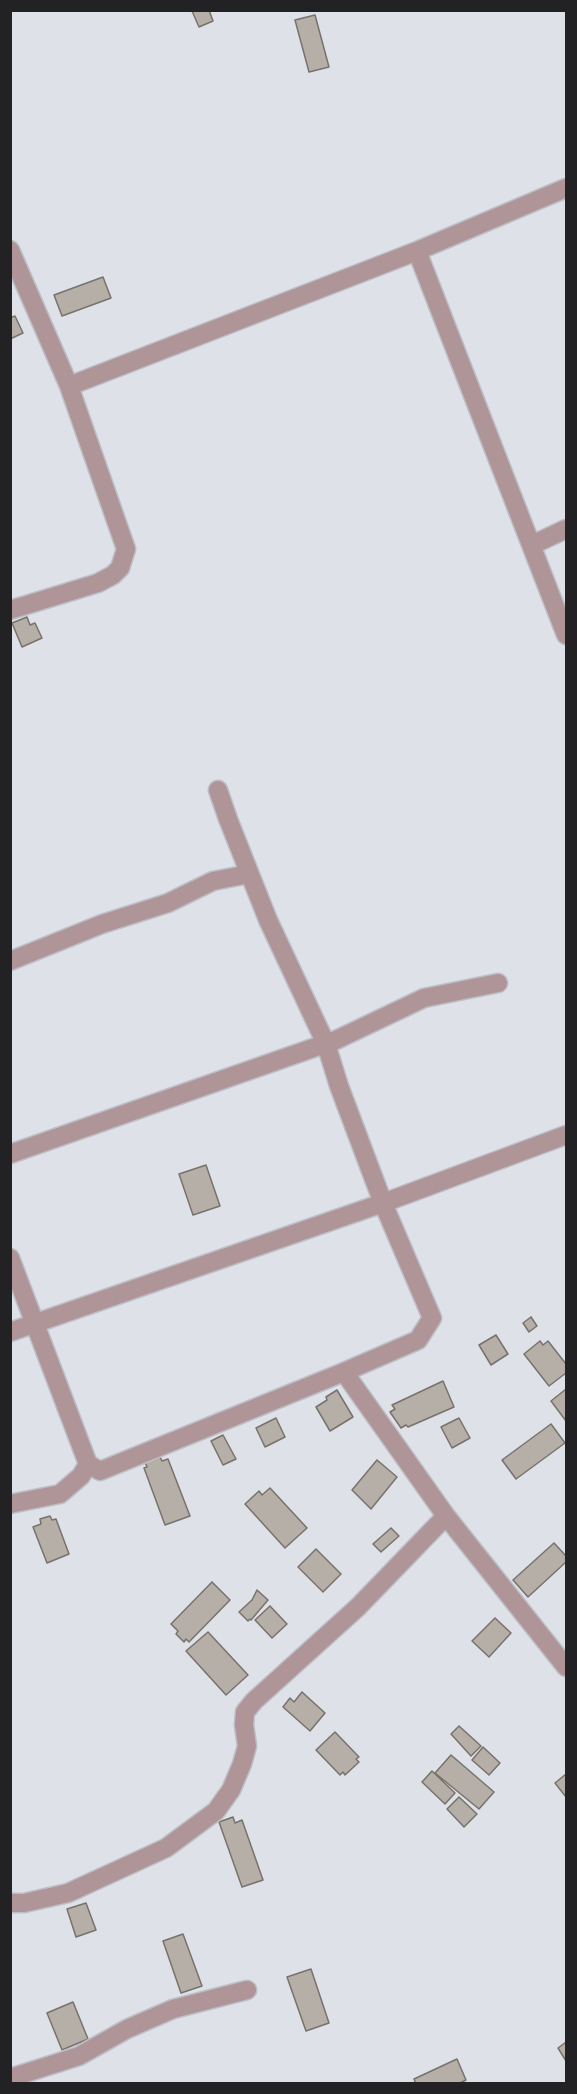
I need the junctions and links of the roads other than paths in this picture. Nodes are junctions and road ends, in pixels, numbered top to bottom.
1 (567, 188) edge
2 (10, 250) edge
3 (417, 251) junction
4 (69, 386) junction
5 (567, 529) edge
6 (532, 545) junction
7 (10, 610) edge
8 (567, 635) edge
9 (218, 790) dead end
10 (249, 874) junction
11 (10, 961) edge
12 (498, 983) dead end
13 (326, 1044) junction
14 (567, 1135) edge
15 (10, 1154) edge
16 (383, 1203) junction
17 (10, 1258) edge
18 (36, 1324) junction
19 (10, 1332) edge
20 (344, 1372) junction
21 (88, 1464) junction
22 (10, 1504) edge
23 (446, 1516) junction
24 (567, 1667) edge
25 (10, 1903) edge
26 (247, 1990) dead end
27 (10, 2078) edge

1 - 3 street
2 - 4 street
3 - 4 street
3 - 6 street
4 - 7 street
5 - 6 street
6 - 8 street
9 - 10 street
10 - 11 street
10 - 13 street
12 - 13 street
13 - 15 street
13 - 16 street
14 - 16 street
16 - 18 street
16 - 20 street
17 - 18 street
18 - 19 street
18 - 21 street
20 - 21 street
20 - 23 street
21 - 22 street
23 - 24 street
23 - 25 street
26 - 27 street

